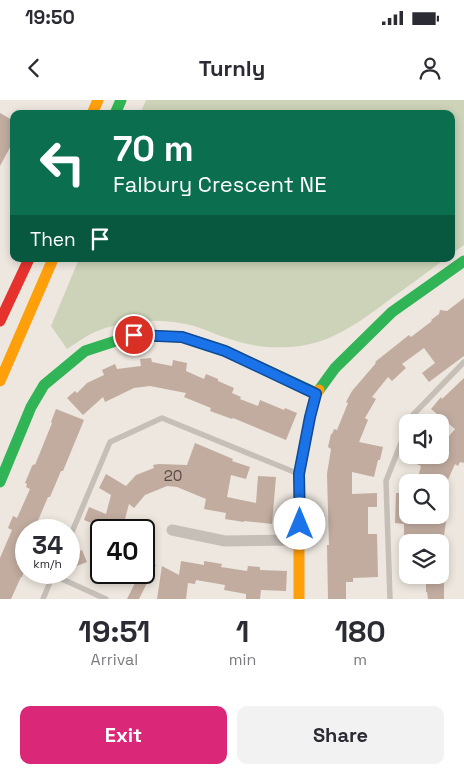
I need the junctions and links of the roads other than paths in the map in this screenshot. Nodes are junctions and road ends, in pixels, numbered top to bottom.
1 (464, 261) edge
2 (28, 262) edge
3 (52, 262) edge
4 (0, 321) edge
5 (464, 362) edge
6 (0, 381) edge
7 (316, 394) junction
8 (414, 414) edge
9 (399, 447) edge
10 (299, 474) junction
11 (0, 482) edge
12 (77, 519) edge
13 (172, 530) dead end
14 (300, 540) junction
15 (50, 584) edge
16 (75, 584) edge
17 (43, 599) edge
18 (106, 599) edge
19 (300, 599) edge
20 (390, 599) edge

1 - 7 street
2 - 4 street
3 - 6 street
5 - 8 lane
7 - 10 street
7 - 11 street
9 - 20 lane
10 - 12 lane
10 - 14 street
13 - 14 street
14 - 19 street
15 - 17 lane
16 - 18 lane

